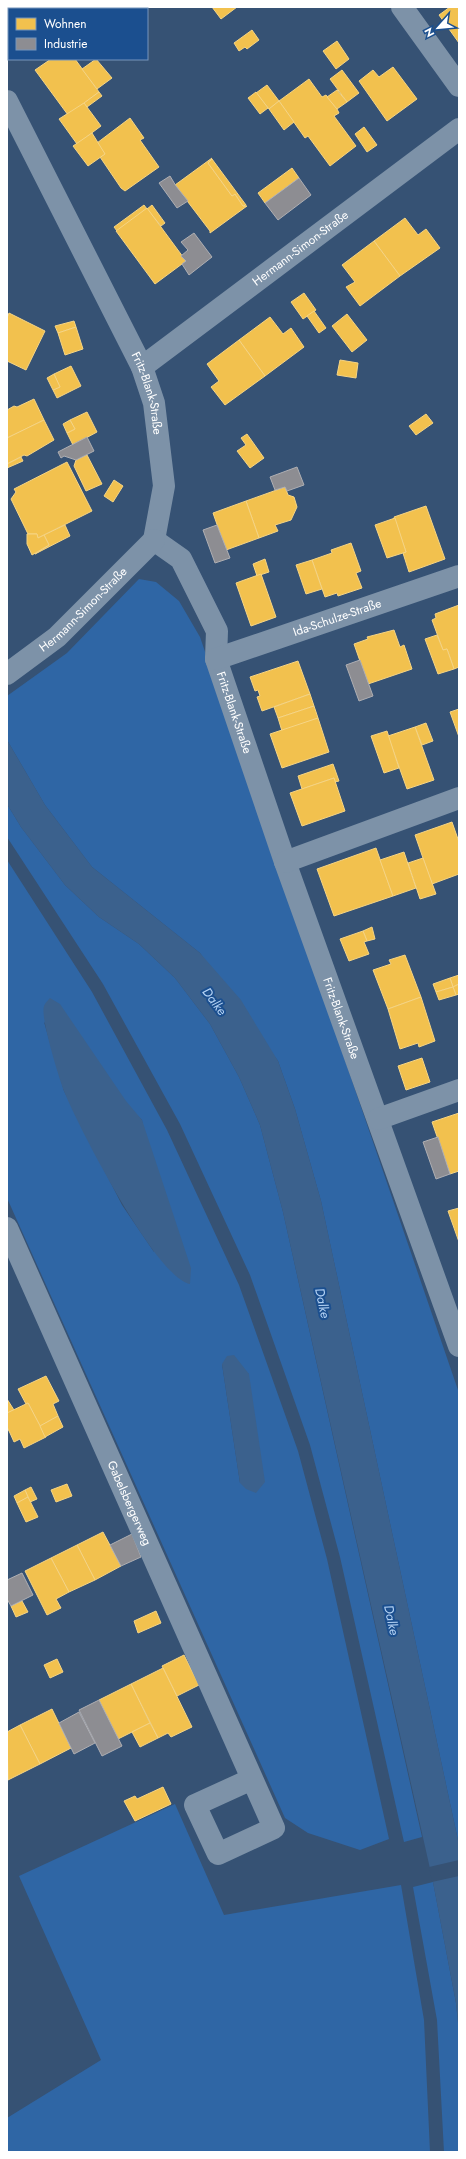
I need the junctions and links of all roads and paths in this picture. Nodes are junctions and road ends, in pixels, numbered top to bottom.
1 (402, 7) edge
2 (459, 86) edge
3 (7, 101) edge
4 (459, 129) edge
5 (142, 367) junction
6 (154, 540) junction
7 (459, 576) edge
8 (216, 659) junction
9 (7, 674) edge
10 (459, 798) edge
11 (286, 862) junction
12 (459, 1090) edge
13 (378, 1119) junction
14 (7, 1228) edge
15 (451, 1296) edge
16 (459, 1346) edge
17 (252, 1779) dead end

1 - 2 street
3 - 5 street, Fritz-Blank-Straße
4 - 5 street, Hermann-Simon-Straße
5 - 6 street, Fritz-Blank-Straße
6 - 8 street, Fritz-Blank-Straße
6 - 9 street, Hermann-Simon-Straße
7 - 8 street, Ida-Schulze-Straße
8 - 11 street, Fritz-Blank-Straße
10 - 11 street
11 - 13 street, Fritz-Blank-Straße
12 - 13 street
13 - 15 street, Fritz-Blank-Straße
14 - 17 street, Gabelsbergerweg
15 - 16 street, Fritz-Blank-Straße

